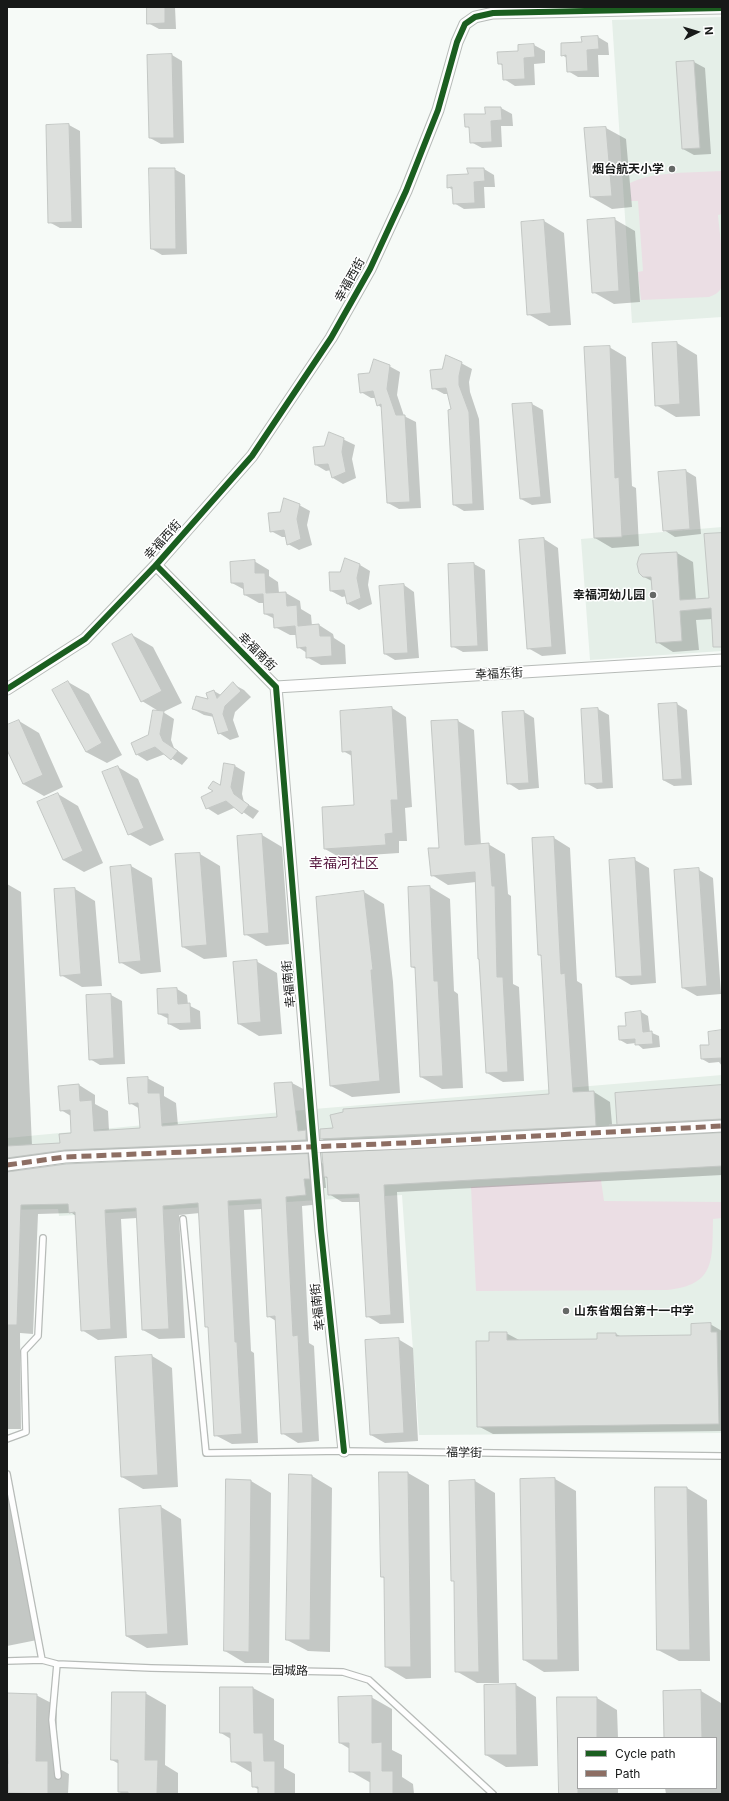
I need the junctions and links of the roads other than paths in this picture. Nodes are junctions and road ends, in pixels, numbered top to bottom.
1 (722, 8) edge
2 (156, 565) junction
3 (722, 660) edge
4 (276, 687) junction
5 (7, 689) edge
6 (722, 1126) edge
7 (7, 1165) edge
8 (183, 1219) dead end
9 (43, 1238) dead end
10 (7, 1439) edge
11 (344, 1451) junction
12 (722, 1456) edge
13 (7, 1474) edge
14 (42, 1660) junction
15 (7, 1661) edge
16 (57, 1664) junction
17 (58, 1776) dead end
18 (492, 1794) edge

1 - 2 street, 幸福西街
2 - 4 street, 幸福南街
2 - 5 street, 幸福西街
3 - 4 street, 幸福东街
4 - 11 street, 幸福南街
6 - 7 street
8 - 11 lane, 福学街
9 - 10 lane
11 - 12 lane, 福学街
13 - 14 lane
14 - 15 lane, 园城路
14 - 16 lane, 园城路
16 - 17 lane
16 - 18 lane, 园城路

